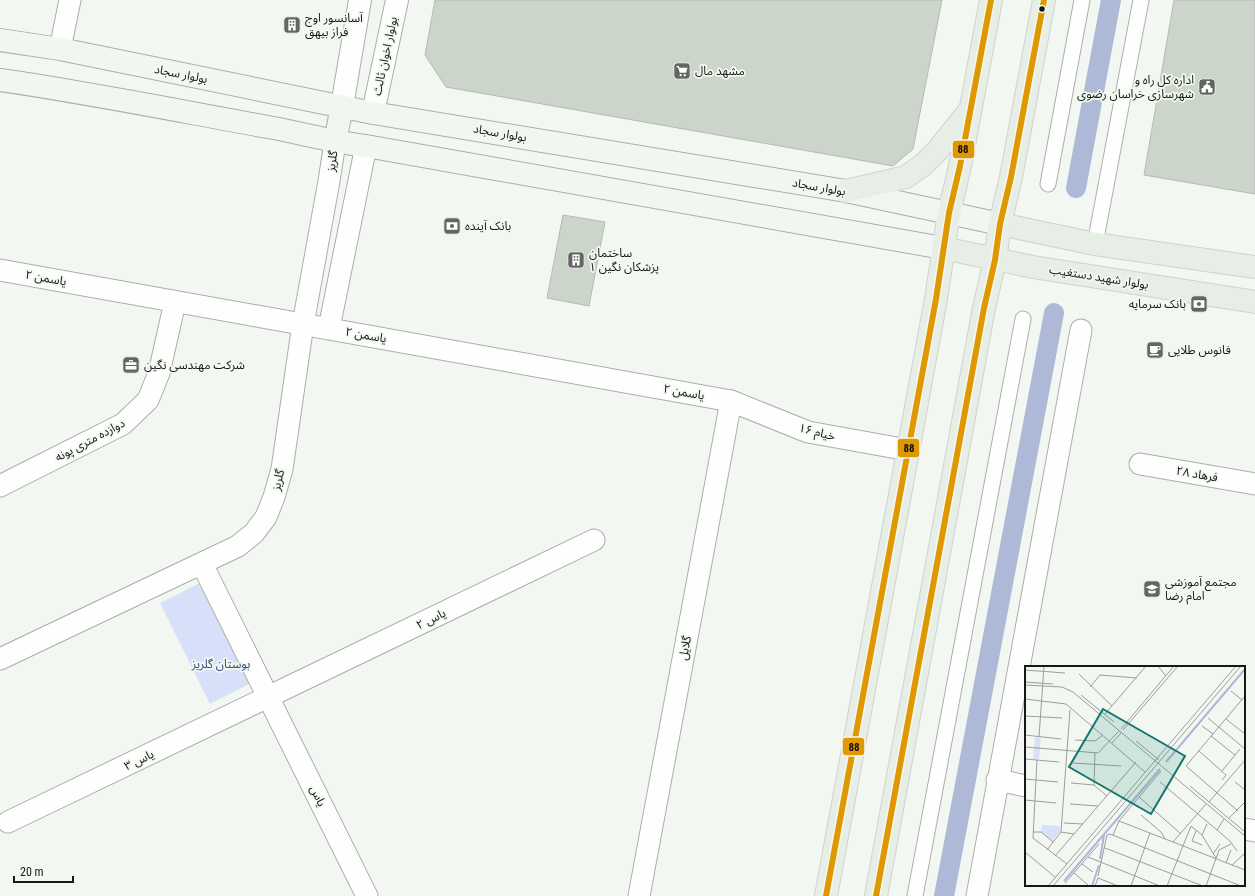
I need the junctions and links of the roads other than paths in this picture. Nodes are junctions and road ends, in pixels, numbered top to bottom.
1 (70, 0) edge
2 (360, 0) edge
3 (396, 0) edge
4 (991, 0) edge
5 (1044, 0) edge
6 (1082, 0) edge
7 (1141, 0) edge
8 (0, 40) edge
9 (60, 49) junction
10 (0, 80) edge
11 (342, 106) junction
12 (970, 111) junction
13 (373, 112) junction
14 (335, 142) junction
15 (366, 146) junction
16 (1048, 184) dead end
17 (846, 191) junction
18 (949, 213) junction
19 (1000, 224) junction
20 (1095, 244) junction
21 (943, 248) junction
22 (995, 260) junction
23 (1255, 268) edge
24 (0, 270) edge
25 (174, 302) junction
26 (1255, 302) edge
27 (1023, 319) dead end
28 (303, 324) junction
29 (329, 328) junction
30 (1081, 330) dead end
31 (731, 401) junction
32 (908, 450) junction
33 (1140, 464) dead end
34 (1255, 484) edge
35 (0, 486) edge
36 (594, 540) dead end
37 (202, 564) junction
38 (0, 659) edge
39 (269, 697) junction
40 (997, 780) junction
41 (1025, 786) edge
42 (8, 822) dead end
43 (1245, 829) edge
44 (1255, 831) edge
45 (367, 896) edge
46 (639, 896) edge
47 (826, 896) edge
48 (876, 896) edge
49 (915, 896) edge
50 (977, 896) edge

1 - 9 street
2 - 11 street
3 - 13 street, بولوار اخوان ثالث
4 - 12 main road
5 - 19 main road
6 - 16 street
7 - 20 street
8 - 9 main road, بولوار سجاد
9 - 11 main road, بولوار سجاد
10 - 14 main road
11 - 13 main road, بولوار سجاد
11 - 14 main road
12 - 17 main road
12 - 18 main road
13 - 15 main road
13 - 17 main road, بولوار سجاد
14 - 15 main road
14 - 28 street, گلریز
15 - 21 main road
15 - 29 street
17 - 18 main road, بولوار سجاد
18 - 19 main road, بولوار سجاد
18 - 21 main road
19 - 20 main road
19 - 22 main road
20 - 23 main road
21 - 22 main road, بولوار شهید دستغیب
21 - 32 main road
22 - 26 main road, بولوار شهید دستغیب
22 - 48 main road
24 - 25 street, یاسمن ۲
25 - 28 street, یاسمن ۲
25 - 35 street, دوازده متری پونه
27 - 49 street
28 - 29 street, یاسمن ۲
28 - 37 street, گلریز
29 - 31 street, یاسمن ۲
30 - 40 street
31 - 32 street, خیام ۱۶
31 - 46 street, گلایل
32 - 47 main road
33 - 34 street, فرهاد ۲۸
36 - 39 street, یاس ۲
37 - 38 street, گلریز
37 - 39 street, یاس
39 - 42 street, یاس ۳
39 - 45 street, یاس
40 - 41 street
40 - 50 street
43 - 44 street

